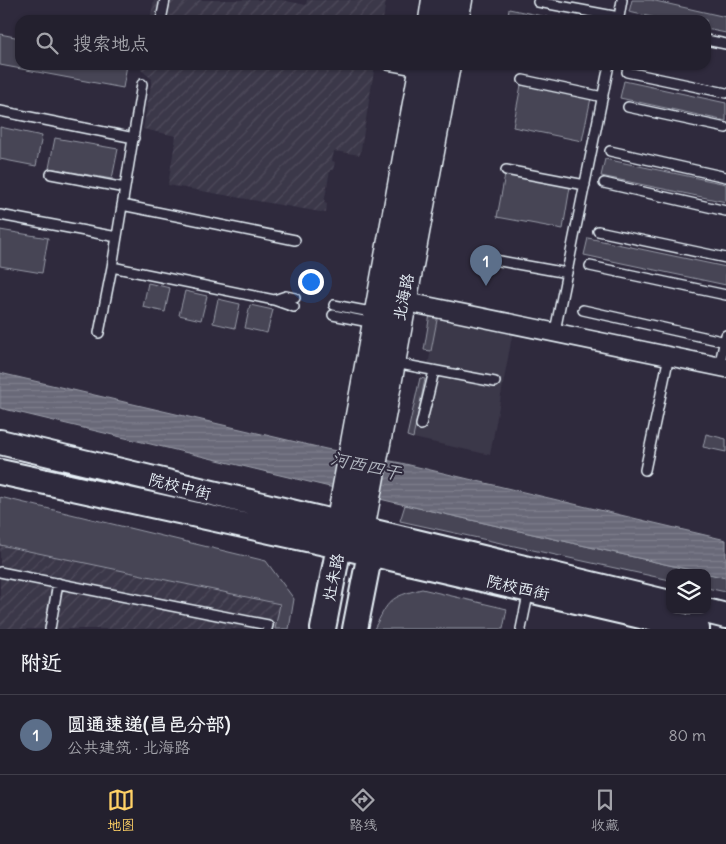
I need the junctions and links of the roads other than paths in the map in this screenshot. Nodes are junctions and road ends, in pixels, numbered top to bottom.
1 (165, 0) edge
2 (436, 0) edge
3 (458, 0) edge
4 (622, 0) edge
5 (538, 2) dead end
6 (162, 15) edge
7 (434, 15) edge
8 (455, 15) edge
9 (612, 15) edge
10 (618, 15) edge
11 (711, 41) edge
12 (726, 44) edge
13 (431, 70) edge
14 (609, 70) edge
15 (627, 72) dead end
16 (523, 80) dead end
17 (142, 84) dead end
18 (726, 93) edge
19 (603, 97) junction
20 (628, 107) dead end
21 (0, 111) edge
22 (726, 128) edge
23 (134, 138) junction
24 (610, 151) dead end
25 (506, 170) dead end
26 (51, 174) dead end
27 (726, 177) edge
28 (604, 184) dead end
29 (585, 185) junction
30 (125, 188) junction
31 (122, 205) junction
32 (726, 211) edge
33 (0, 215) edge
34 (598, 231) dead end
35 (117, 237) junction
36 (295, 240) dead end
37 (726, 258) edge
38 (489, 259) dead end
39 (590, 266) dead end
40 (112, 267) junction
41 (567, 273) junction
42 (726, 295) edge
43 (295, 303) dead end
44 (334, 305) dead end
45 (583, 310) dead end
46 (386, 313) junction
47 (333, 315) dead end
48 (555, 332) junction
49 (99, 333) dead end
50 (726, 340) edge
51 (669, 356) junction
52 (391, 362) junction
53 (722, 368) edge
54 (434, 371) junction
55 (495, 382) dead end
56 (421, 425) dead end
57 (0, 442) edge
58 (364, 451) junction
59 (645, 470) dead end
60 (0, 472) edge
61 (352, 538) junction
62 (0, 572) edge
63 (58, 583) junction
64 (529, 590) junction
65 (666, 601) edge
66 (711, 612) edge
67 (726, 616) edge
68 (50, 629) edge
69 (267, 629) edge
70 (323, 629) edge
71 (355, 629) edge
72 (521, 629) edge
73 (697, 629) edge

1 - 6 lane
2 - 7 main road
3 - 8 main road
4 - 10 lane
5 - 9 lane
11 - 12 lane
13 - 46 main road, 北海路
14 - 19 lane
15 - 18 lane
16 - 19 lane
17 - 23 lane
19 - 29 lane
20 - 22 lane
21 - 23 lane
23 - 30 lane
24 - 27 lane
25 - 29 lane
26 - 30 lane
28 - 32 lane
29 - 41 lane
30 - 31 lane
31 - 35 lane
31 - 36 lane
33 - 35 lane
34 - 37 lane
35 - 40 lane
38 - 41 lane
39 - 42 lane
40 - 43 lane
40 - 49 lane
41 - 48 lane
44 - 46 lane
45 - 50 lane
46 - 47 lane
46 - 48 street
46 - 52 main road, 北海路
46 - 58 main road, 北海路
48 - 51 street
50 - 53 lane
51 - 53 street
51 - 59 lane
52 - 54 lane
52 - 58 main road, 北海路
54 - 55 lane
54 - 56 lane
57 - 61 main road, 院校中街
58 - 61 main road, 北海路
60 - 61 main road, 院校中街
61 - 64 main road, 院校西街
61 - 65 main road, 院校西街
61 - 70 main road, 灶朱路
61 - 71 main road, 灶朱路
62 - 63 lane
63 - 68 lane
63 - 69 lane
64 - 72 lane
64 - 73 main road, 院校西街
66 - 67 main road

